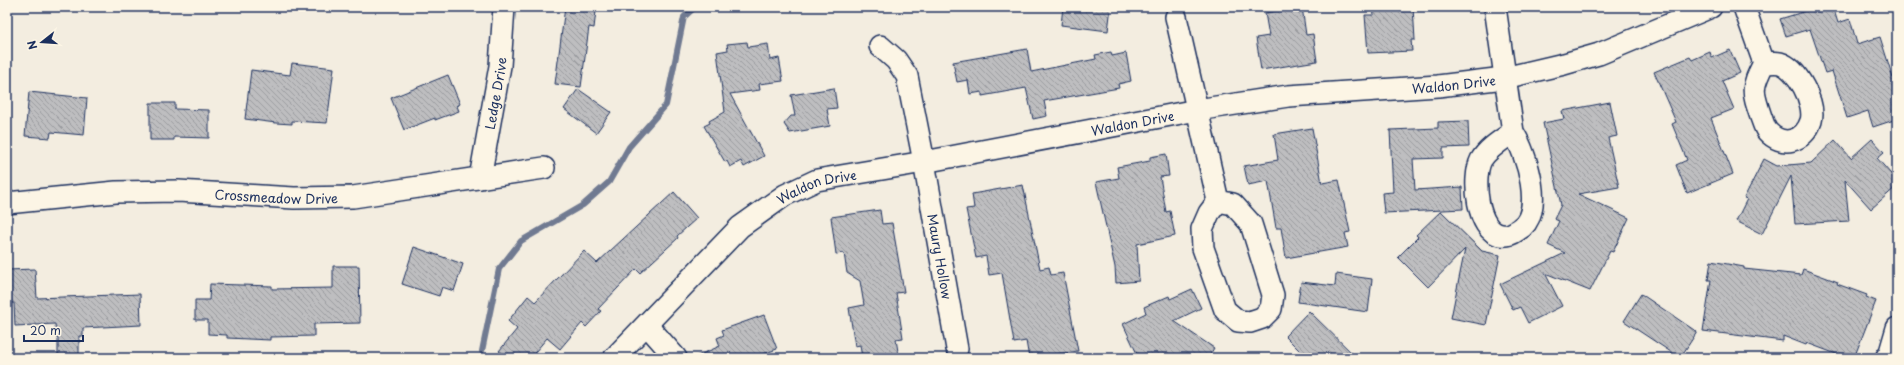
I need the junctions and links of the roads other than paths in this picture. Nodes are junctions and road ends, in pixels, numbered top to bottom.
1 (504, 7) edge
2 (1495, 7) edge
3 (1711, 7) edge
4 (1744, 7) edge
5 (1176, 17) dead end
6 (880, 46) dead end
7 (1764, 63) dead end
8 (1504, 78) junction
9 (1197, 110) junction
10 (1513, 132) dead end
11 (924, 162) junction
12 (544, 168) dead end
13 (480, 178) junction
14 (1218, 201) junction
15 (7, 202) edge
16 (647, 325) junction
17 (1897, 328) edge
18 (957, 349) dead end
19 (1891, 356) edge
20 (614, 358) edge
21 (676, 358) edge

1 - 13 street, Ledge Drive
2 - 8 street
3 - 8 street, Waldon Drive
4 - 7 street
5 - 9 street
6 - 11 street, Maury Hollow
8 - 9 street, Waldon Drive
8 - 10 street
9 - 11 street, Waldon Drive
9 - 14 street
11 - 16 street, Waldon Drive
11 - 18 street, Maury Hollow
12 - 13 street, Crossmeadow Drive
13 - 15 street, Crossmeadow Drive
14 - 14 street
16 - 20 street, Waldon Drive
16 - 21 street
17 - 19 street

